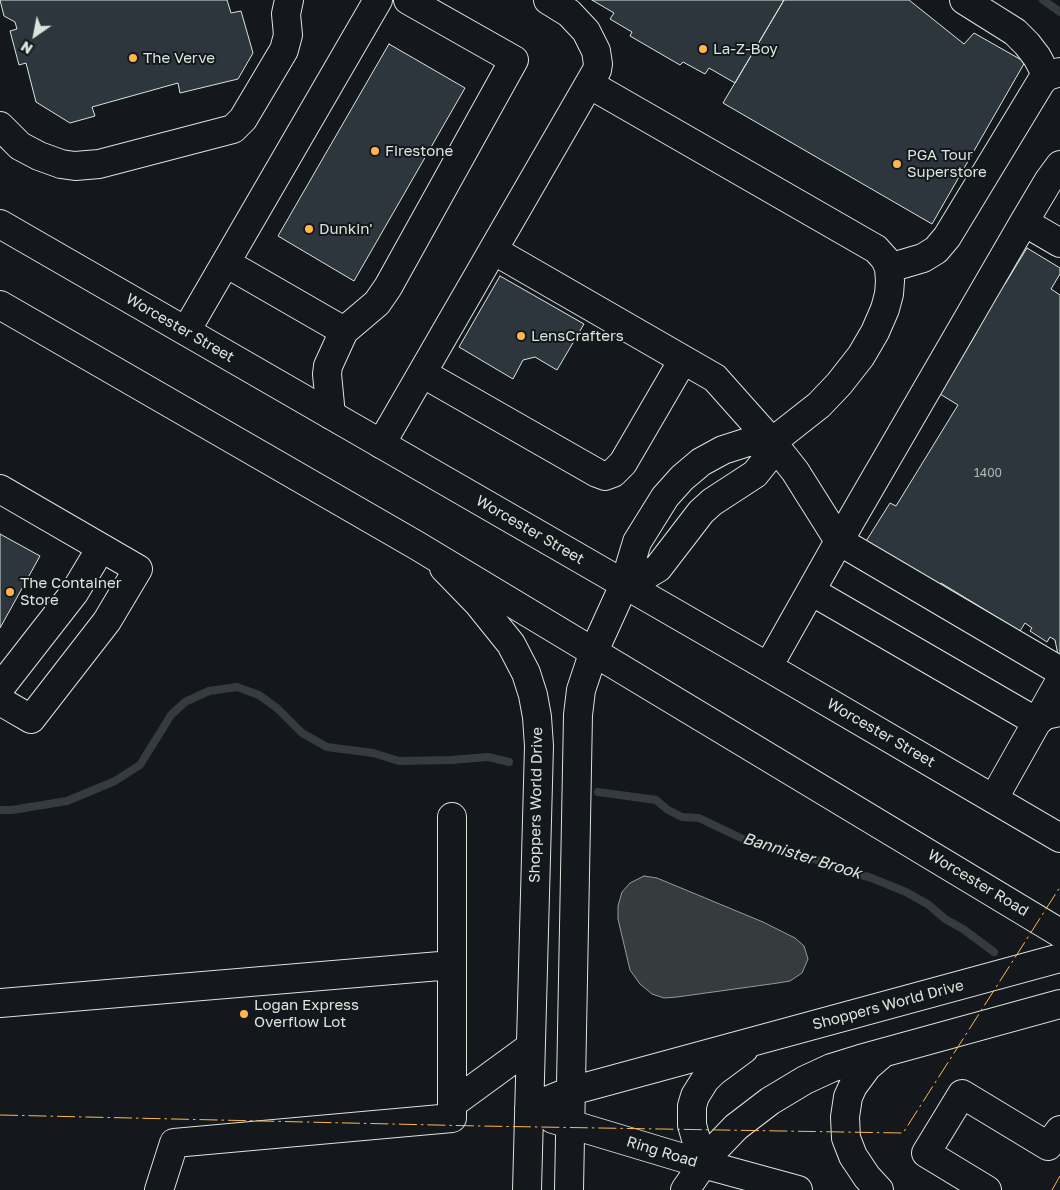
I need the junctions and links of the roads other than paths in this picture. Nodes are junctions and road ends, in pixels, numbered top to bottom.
1 (289, 0) edge
2 (378, 0) edge
3 (408, 0) edge
4 (964, 0) edge
5 (552, 1) edge
6 (1053, 74) edge
7 (590, 84) junction
8 (0, 126) edge
9 (1060, 165) edge
10 (1024, 222) junction
11 (0, 224) edge
12 (1060, 243) edge
13 (493, 250) junction
14 (226, 263) junction
15 (889, 268) junction
16 (0, 305) edge
17 (344, 331) junction
18 (186, 332) junction
19 (683, 360) junction
20 (422, 373) junction
21 (331, 415) junction
22 (772, 442) junction
23 (381, 444) junction
24 (0, 489) edge
25 (840, 541) junction
26 (416, 545) junction
27 (101, 548) junction
28 (624, 585) junction
29 (811, 591) junction
30 (594, 651) junction
31 (768, 667) junction
32 (1060, 671) edge
33 (1060, 681) edge
34 (0, 688) edge
35 (0, 701) edge
36 (1048, 717) edge
37 (994, 798) junction
38 (452, 817) dead end
39 (1060, 838) edge
40 (1060, 933) edge
41 (1060, 958) edge
42 (452, 965) junction
43 (0, 1003) edge
44 (1060, 1004) edge
45 (765, 1038) junction
46 (530, 1047) junction
47 (885, 1051) junction
48 (571, 1091) junction
49 (452, 1104) junction
50 (529, 1108) junction
51 (570, 1124) junction
52 (1060, 1130) edge
53 (703, 1164) junction
54 (158, 1190) edge
55 (527, 1190) edge
56 (569, 1190) edge
57 (685, 1190) edge
58 (798, 1190) edge
59 (878, 1190) edge
60 (987, 1190) edge

1 - 8 main road
2 - 14 main road
3 - 17 main road
4 - 6 main road
5 - 7 main road
6 - 15 main road
7 - 13 main road
7 - 15 main road
9 - 10 main road
10 - 12 main road
10 - 25 main road
11 - 18 main road, Worcester Street
13 - 19 main road
13 - 20 main road
14 - 17 main road
14 - 18 main road
15 - 22 main road
16 - 26 main road
17 - 21 main road
18 - 21 main road, Worcester Street
19 - 20 main road
19 - 22 main road
20 - 23 main road
21 - 23 main road, Worcester Street
22 - 25 main road
22 - 28 main road
22 - 28 main road
23 - 28 main road, Worcester Street
24 - 27 main road
25 - 29 main road
25 - 32 main road
26 - 30 main road
26 - 46 main road, Shoppers World Drive
27 - 34 main road
27 - 35 main road
28 - 30 main road
28 - 31 main road, Worcester Street
29 - 31 main road
29 - 36 main road
30 - 40 main road, Worcester Road
30 - 48 main road
31 - 37 main road, Worcester Street
33 - 36 main road
36 - 37 main road
37 - 39 main road, Worcester Street
38 - 42 main road
41 - 45 main road, Shoppers World Drive
42 - 43 main road
42 - 49 main road
44 - 47 main road
45 - 48 main road, Shoppers World Drive
45 - 53 main road
46 - 49 main road
46 - 50 main road, Shoppers World Drive
47 - 53 main road
47 - 59 main road
48 - 50 main road, Shoppers World Drive
48 - 51 main road
49 - 54 main road
50 - 51 main road, Ring Road
50 - 55 main road, Shoppers World Drive
51 - 53 main road, Ring Road
51 - 56 main road
52 - 60 main road
53 - 57 main road
53 - 58 main road, Ring Road

